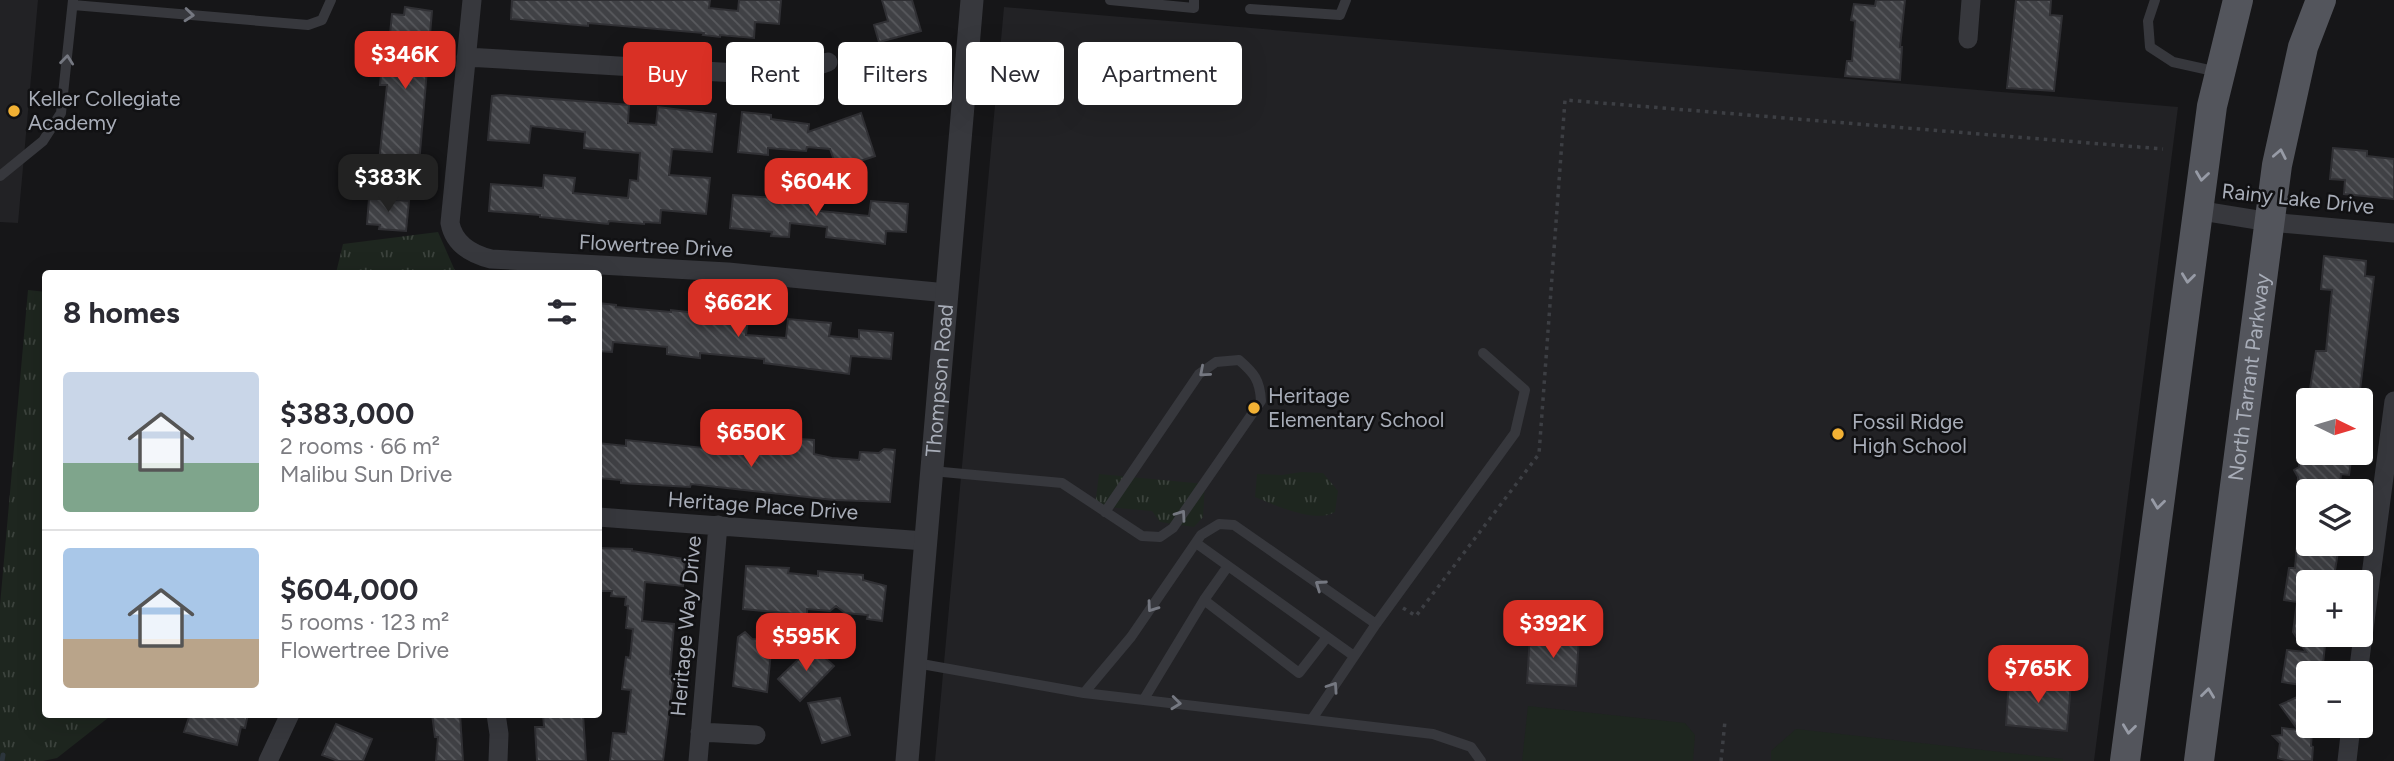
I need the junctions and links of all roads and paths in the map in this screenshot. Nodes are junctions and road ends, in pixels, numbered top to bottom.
1 (331, 0) edge
2 (472, 0) edge
3 (972, 0) edge
4 (1110, 0) edge
5 (1194, 0) edge
6 (1346, 0) edge
7 (1971, 0) edge
8 (2155, 0) edge
9 (2238, 0) edge
10 (2321, 0) edge
11 (73, 2) edge
12 (1250, 9) dead end
13 (1968, 39) dead end
14 (466, 57) junction
15 (828, 62) dead end
16 (2220, 72) junction
17 (2163, 149) dead end
18 (0, 176) edge
19 (2196, 211) junction
20 (2270, 222) junction
21 (2394, 233) edge
22 (947, 293) junction
23 (1483, 353) dead end
24 (2394, 401) edge
25 (2391, 444) edge
26 (931, 471) junction
27 (1105, 512) junction
28 (602, 517) edge
29 (718, 525) junction
30 (925, 541) junction
31 (1196, 543) junction
32 (1228, 566) junction
33 (1203, 600) junction
34 (1393, 601) junction
35 (1376, 625) junction
36 (1327, 637) junction
37 (1354, 656) junction
38 (2360, 661) edge
39 (916, 663) junction
40 (1084, 693) junction
41 (1144, 699) junction
42 (288, 718) edge
43 (497, 718) edge
44 (1312, 719) junction
45 (1725, 721) dead end
46 (700, 732) junction
47 (756, 735) dead end
48 (2350, 738) edge
49 (268, 761) edge
50 (498, 761) edge
51 (698, 761) edge
52 (907, 761) edge
53 (1480, 761) edge
54 (1721, 761) edge
55 (2125, 761) edge
56 (2199, 761) edge
57 (2347, 761) edge

11 -> 1 lane
2 - 14 street
3 - 22 street, Thompson Road
4 - 5 lane
6 - 12 lane
7 - 13 street
8 - 16 lane
9 - 16 main road
20 -> 10 main road, North Tarrant Parkway
18 -> 11 lane
14 - 15 street
14 - 22 street, Flowertree Drive
16 -> 19 main road
17 - 34 path
19 - 20 street, Rainy Lake Drive
19 -> 55 main road
20 - 21 street, Rainy Lake Drive
56 -> 20 main road, North Tarrant Parkway
22 - 26 street, Thompson Road
23 - 34 lane
24 - 25 street
25 - 38 street
26 - 27 lane
26 - 30 street, Thompson Road
27 -> 27 lane
28 - 29 street, Heritage Place Drive
29 - 30 street, Heritage Place Drive
29 - 46 street, Heritage Way Drive
30 - 39 street, Thompson Road
31 - 32 lane
35 -> 31 lane
31 -> 40 lane
32 - 33 lane
32 - 36 lane
33 - 36 lane
33 - 41 lane
34 - 35 lane
35 - 37 lane
36 - 37 lane
44 -> 37 lane
39 - 40 lane
39 - 52 street, Thompson Road
40 - 41 lane
41 -> 44 lane
42 - 49 street
43 - 50 street
44 - 53 lane
45 - 54 path
46 - 47 street, Heritage Way Drive
46 - 51 street, Heritage Way Drive
48 - 57 street

